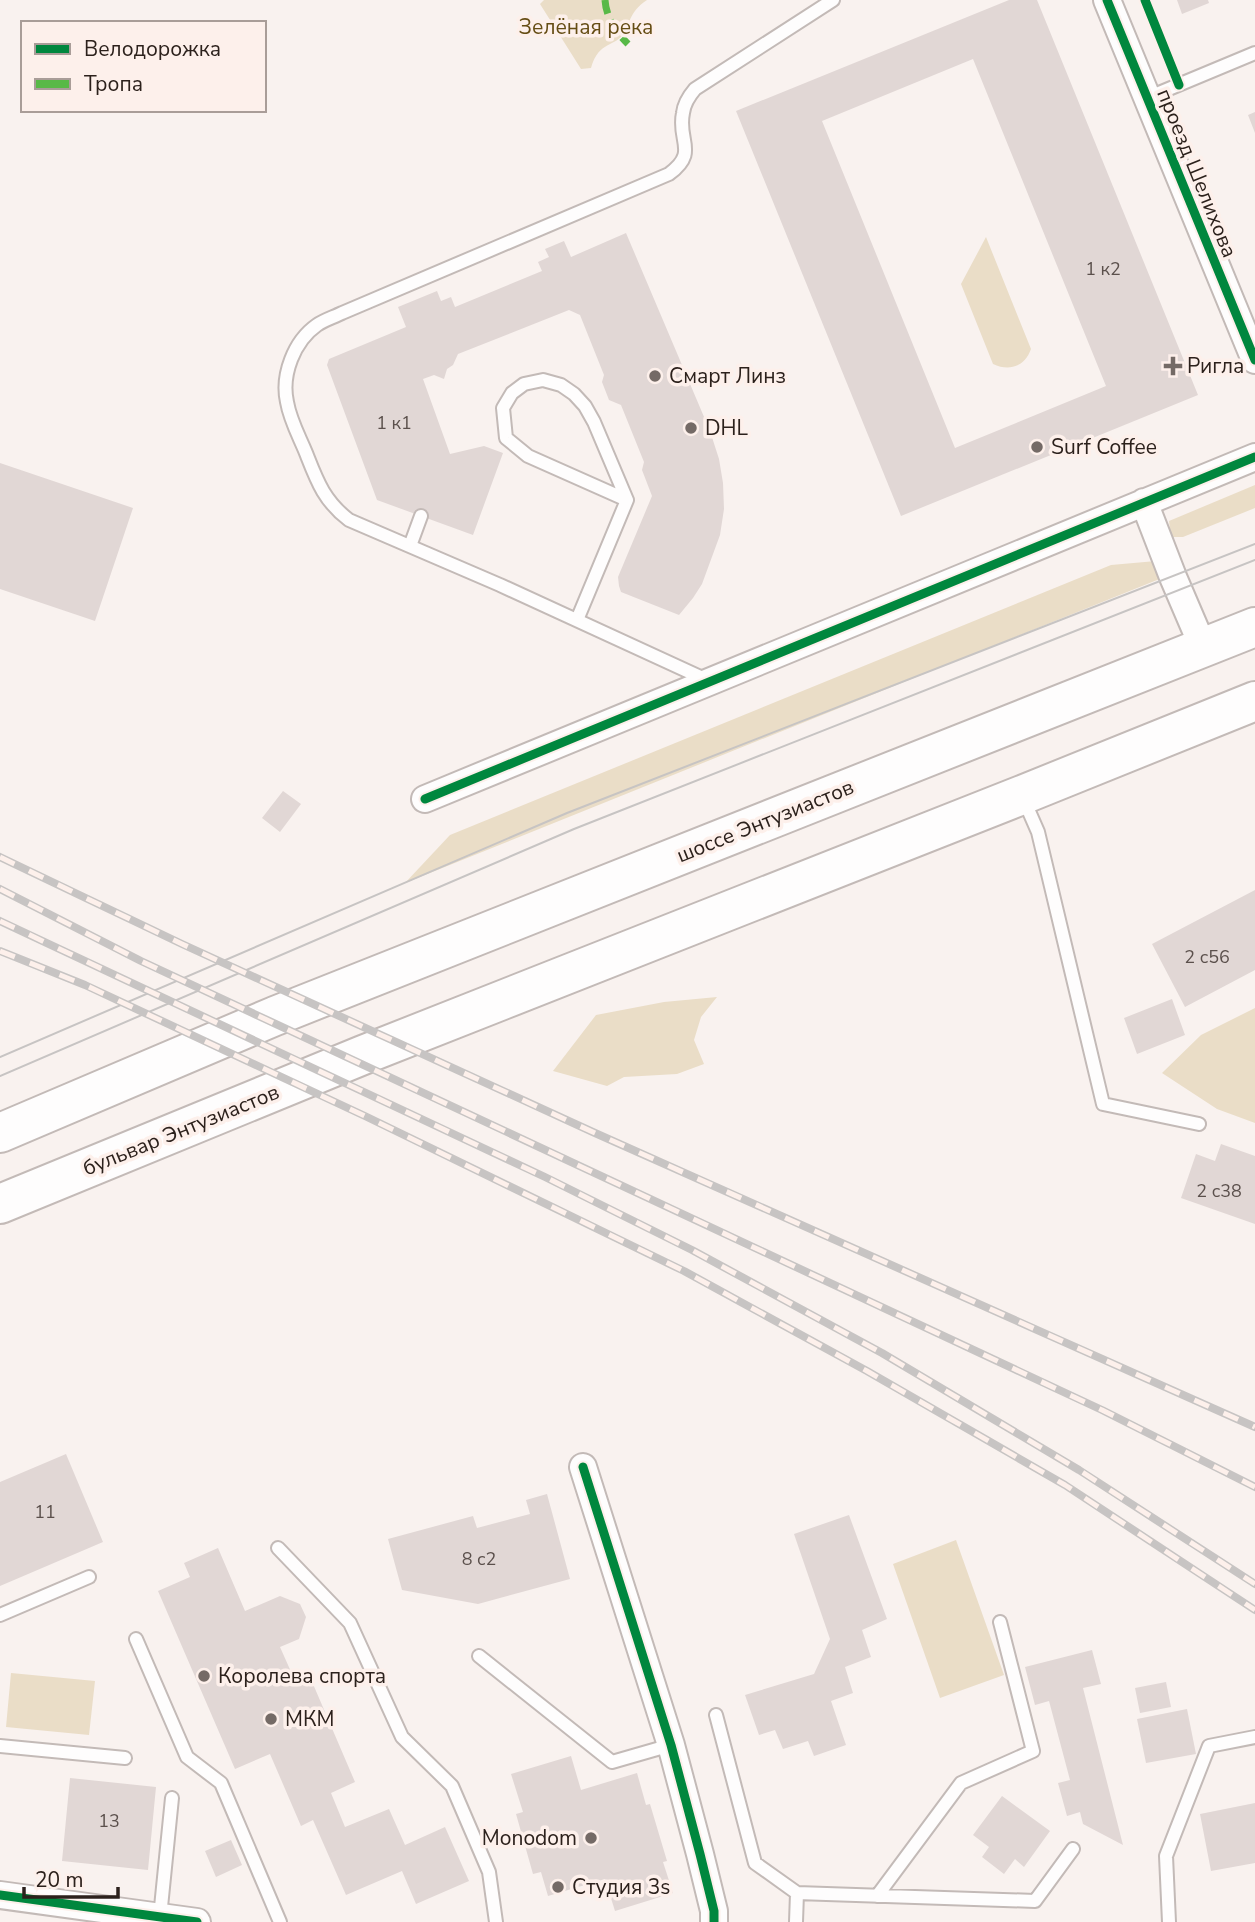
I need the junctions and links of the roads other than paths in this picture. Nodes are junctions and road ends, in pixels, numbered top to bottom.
1 (832, 0) edge
2 (1107, 0) edge
3 (1255, 54) edge
4 (1147, 98) junction
5 (1255, 359) edge
6 (1255, 457) edge
7 (627, 500) junction
8 (1144, 502) junction
9 (421, 516) dead end
10 (410, 546) junction
11 (577, 620) junction
12 (1255, 626) edge
13 (1203, 647) junction
14 (709, 681) junction
15 (1255, 701) edge
16 (1022, 795) junction
17 (425, 799) dead end
18 (1199, 1124) dead end
19 (0, 1133) edge
20 (0, 1204) edge
21 (583, 1467) dead end
22 (278, 1548) dead end
23 (89, 1577) dead end
24 (0, 1615) edge
25 (1000, 1622) dead end
26 (136, 1639) dead end
27 (479, 1656) dead end
28 (716, 1715) dead end
29 (1255, 1737) edge
30 (671, 1745) junction
31 (0, 1746) edge
32 (125, 1758) dead end
33 (172, 1798) dead end
34 (1073, 1849) dead end
35 (796, 1893) junction
36 (0, 1895) edge
37 (877, 1896) junction
38 (160, 1917) junction
39 (197, 1922) edge
40 (280, 1922) edge
41 (496, 1922) edge
42 (714, 1922) edge
43 (796, 1922) edge
44 (1169, 1922) edge

1 - 10 lane
2 - 4 street, проезд Шелихова
3 - 4 lane
4 - 5 street, проезд Шелихова
6 - 8 street
7 - 7 lane
7 - 11 lane
8 - 13 street
8 - 14 street
9 - 10 lane
10 - 11 lane
11 - 14 lane
12 - 13 main road, шоссе Энтузиастов
13 - 19 main road, шоссе Энтузиастов
14 - 17 street
15 - 16 main road
16 - 18 lane
16 - 20 main road, бульвар Энтузиастов
21 - 30 street
22 - 41 lane
23 - 24 lane
25 - 37 lane
26 - 40 lane
27 - 30 lane
28 - 35 lane
29 - 44 lane
30 - 42 street
31 - 32 lane
33 - 38 lane
34 - 37 lane
35 - 37 lane
35 - 43 lane
36 - 38 street
38 - 39 street

